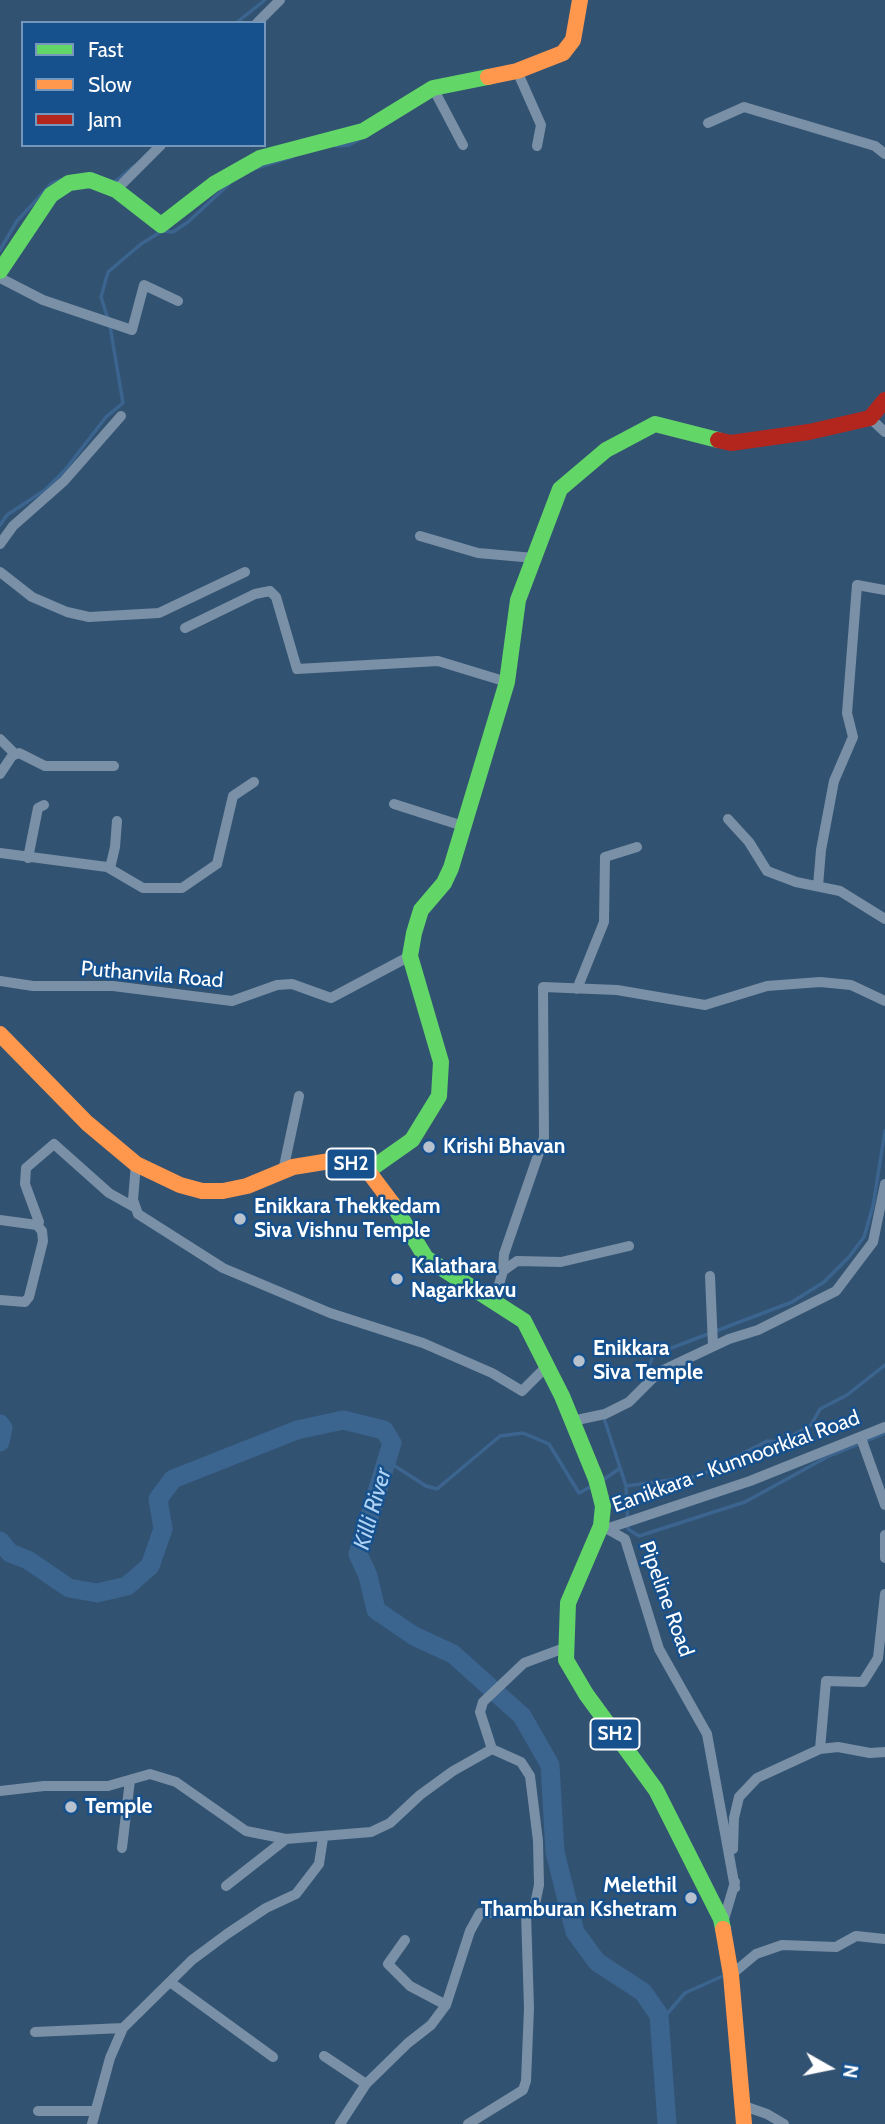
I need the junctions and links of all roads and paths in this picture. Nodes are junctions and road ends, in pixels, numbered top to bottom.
1 (280, 0) edge
2 (580, 0) edge
3 (259, 21) edge
4 (517, 71) junction
5 (433, 88) junction
6 (708, 123) dead end
7 (463, 145) dead end
8 (537, 146) dead end
9 (159, 147) edge
10 (885, 154) edge
11 (113, 188) junction
12 (0, 271) edge
13 (0, 278) edge
14 (177, 301) dead end
15 (885, 400) edge
16 (121, 416) dead end
17 (870, 418) junction
18 (885, 432) edge
19 (420, 536) dead end
20 (0, 544) edge
21 (534, 558) junction
22 (0, 572) edge
23 (245, 572) dead end
24 (885, 590) edge
25 (185, 628) dead end
26 (508, 682) junction
27 (0, 739) edge
28 (15, 754) junction
29 (114, 766) dead end
30 (0, 774) edge
31 (254, 782) dead end
32 (394, 804) dead end
33 (44, 806) dead end
34 (728, 819) dead end
35 (117, 821) dead end
36 (463, 826) junction
37 (638, 847) dead end
38 (0, 853) edge
39 (28, 858) junction
40 (107, 867) junction
41 (818, 886) junction
42 (885, 919) edge
43 (410, 957) junction
44 (0, 981) edge
45 (577, 989) junction
46 (885, 1001) edge
47 (0, 1034) edge
48 (299, 1096) dead end
49 (136, 1164) junction
50 (283, 1171) junction
51 (368, 1171) junction
52 (885, 1184) edge
53 (134, 1207) junction
54 (0, 1220) edge
55 (37, 1225) junction
56 (629, 1246) dead end
57 (503, 1271) junction
58 (710, 1276) dead end
59 (0, 1300) edge
60 (494, 1301) junction
61 (713, 1336) junction
62 (548, 1365) junction
63 (572, 1421) junction
64 (885, 1427) edge
65 (861, 1438) junction
66 (885, 1505) edge
67 (610, 1527) junction
68 (885, 1535) edge
69 (885, 1558) edge
70 (885, 1594) edge
71 (567, 1647) junction
72 (492, 1749) junction
73 (820, 1749) junction
74 (885, 1752) edge
75 (130, 1780) junction
76 (0, 1791) edge
77 (323, 1838) junction
78 (286, 1839) junction
79 (122, 1848) dead end
80 (226, 1886) dead end
81 (735, 1888) junction
82 (526, 1913) junction
83 (721, 1919) junction
84 (885, 1939) edge
85 (405, 1940) dead end
86 (730, 1972) junction
87 (170, 1982) junction
88 (446, 2006) junction
89 (123, 2028) junction
90 (35, 2032) dead end
91 (324, 2056) dead end
92 (273, 2057) dead end
93 (366, 2084) junction
94 (744, 2106) junction
95 (38, 2111) dead end
96 (95, 2111) junction
97 (93, 2124) edge
98 (340, 2124) edge
99 (468, 2124) edge
100 (744, 2124) edge
101 (784, 2124) edge

1 - 3 street
2 - 4 street
4 - 5 street
4 - 8 street
5 - 7 street
5 - 11 street
6 - 10 street
9 - 11 street
11 - 12 street
13 - 14 street
15 - 17 street
16 - 20 street
17 - 18 street
17 - 21 street
19 - 21 street
21 - 26 street
22 - 23 street
24 - 41 street
25 - 26 street
26 - 36 street
27 - 28 street
28 - 29 street
28 - 30 street
31 - 40 street
32 - 36 street
33 - 39 street
34 - 41 street
35 - 40 street
36 - 43 street
37 - 45 street
38 - 39 street
39 - 40 street
41 - 42 street
43 - 44 street, Puthanvila Road
43 - 51 street
45 - 46 street
45 - 57 street
47 - 49 street, SH2
48 - 50 street
49 - 50 street, SH2
49 - 53 street
50 - 51 street, SH2
51 - 60 street, SH2
52 - 61 street
53 - 55 street
53 - 62 street
54 - 55 street
55 - 59 street
56 - 57 street
57 - 60 street
58 - 61 street
60 - 62 street, SH2
61 - 63 street
62 - 63 street, SH2
63 - 67 street, SH2
64 - 65 street, Eanikkara - Kunnoorkkal Road
65 - 66 street
65 - 67 street, Eanikkara - Kunnoorkkal Road
67 - 71 street, SH2
67 - 81 street, Pipeline Road
68 - 69 street
70 - 73 street
71 - 72 street
71 - 83 street, SH2
72 - 77 street
72 - 82 street
73 - 74 street
73 - 81 street
75 - 76 street
75 - 78 street
75 - 79 street
77 - 78 street
77 - 87 street
78 - 80 street
81 - 83 street
82 - 88 street
82 - 99 street
83 - 86 street, SH2
84 - 86 street
85 - 88 street
86 - 94 street, SH2
87 - 89 street
87 - 92 street
88 - 93 street
89 - 90 street
89 - 96 street
91 - 93 street
93 - 98 street
94 - 100 street, SH2
94 - 101 street
95 - 96 street
96 - 97 street

